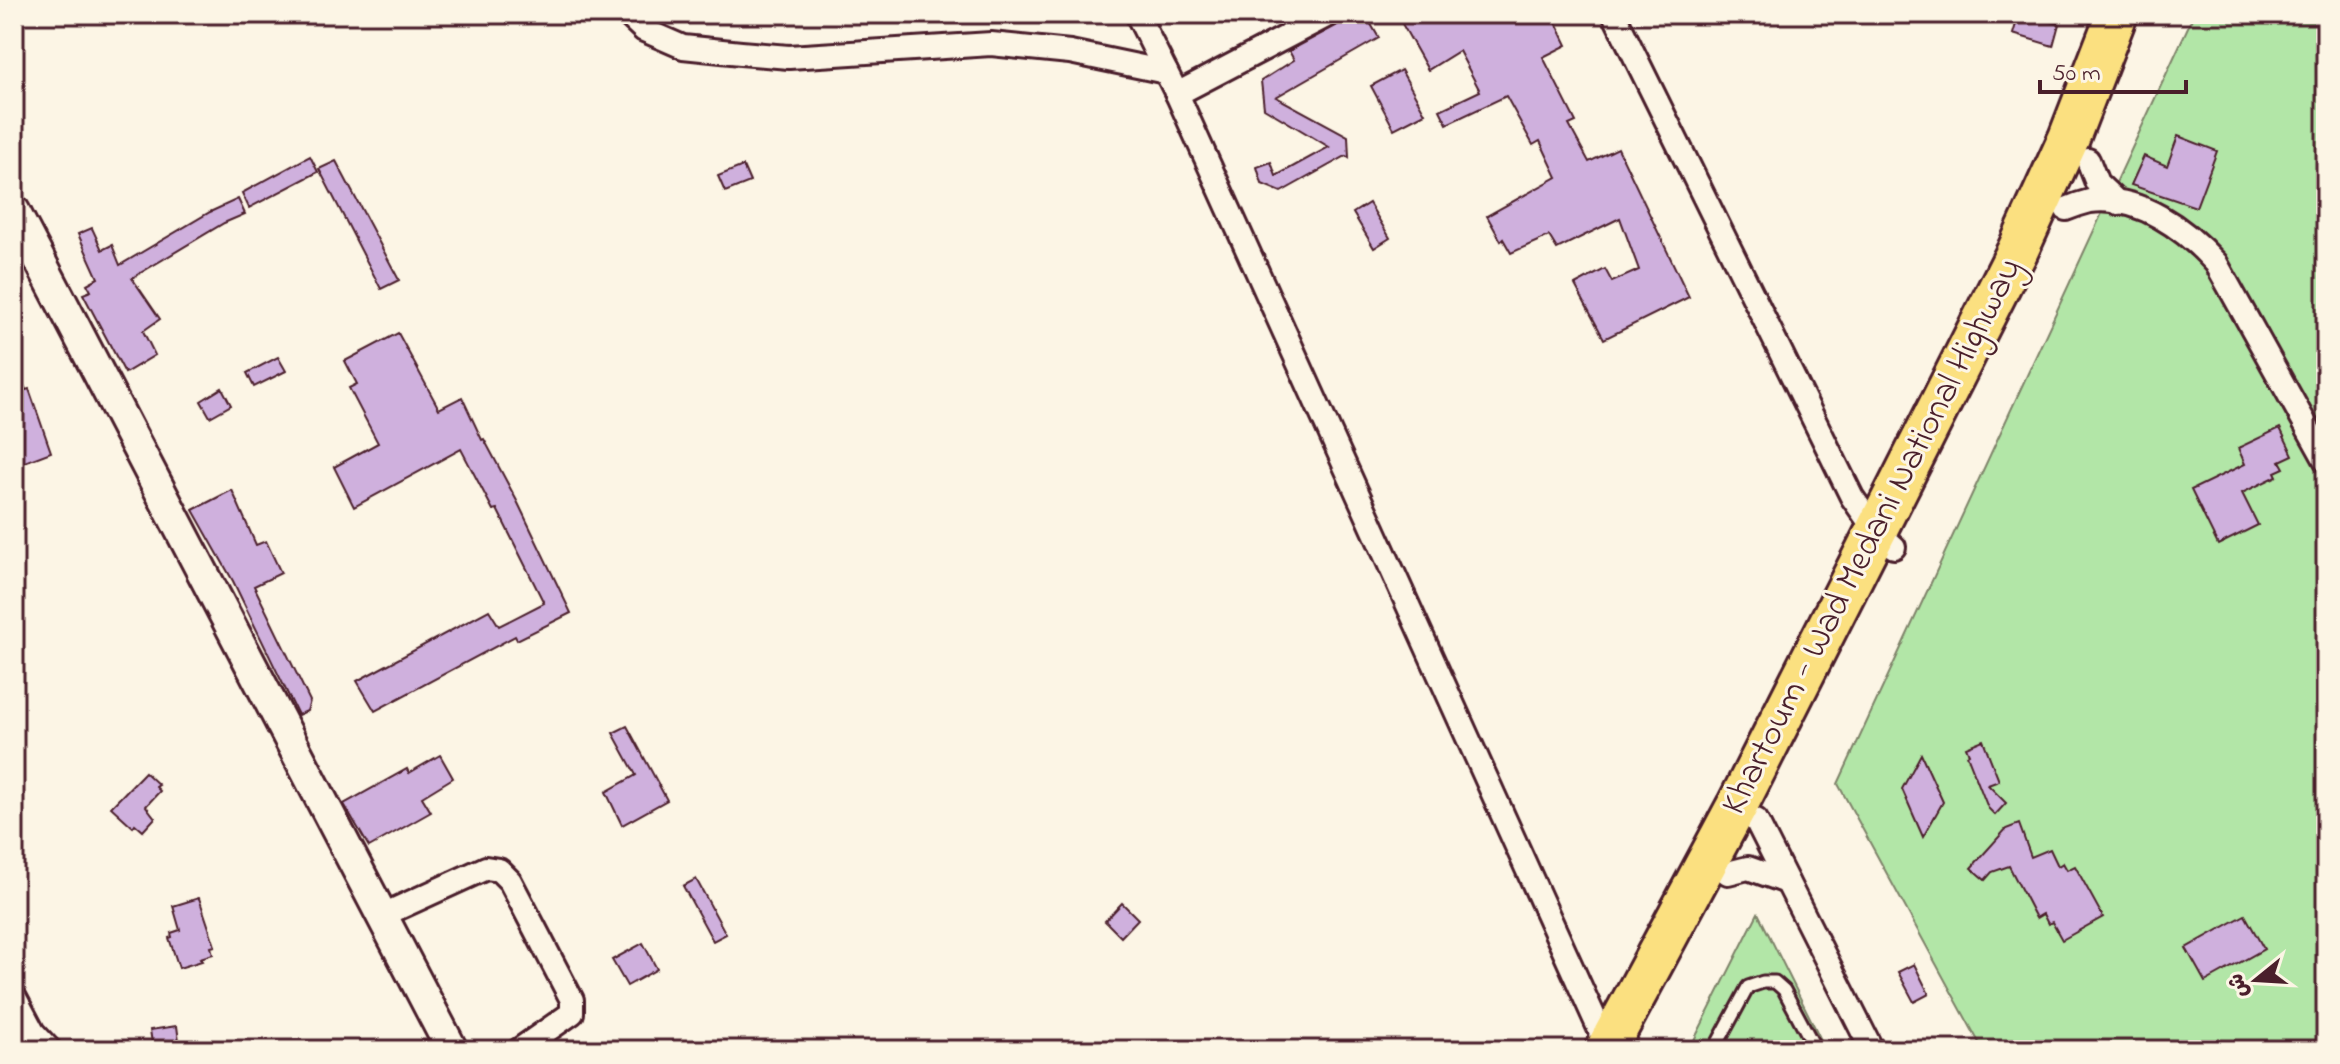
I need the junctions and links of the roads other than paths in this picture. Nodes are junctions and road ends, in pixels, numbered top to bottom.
1 (627, 14) edge
2 (1137, 14) edge
3 (1330, 14) edge
4 (1614, 14) edge
5 (2117, 14) edge
6 (2144, 14) edge
7 (1166, 72) junction
8 (1177, 94) junction
9 (2088, 160) junction
10 (2118, 203) junction
11 (2066, 209) junction
12 (14, 211) edge
13 (2326, 461) edge
14 (1885, 538) junction
15 (1756, 820) junction
16 (1728, 873) junction
17 (1787, 882) junction
18 (381, 916) junction
19 (14, 996) edge
20 (1617, 1049) edge
21 (50, 1050) edge
22 (452, 1050) edge
23 (519, 1050) edge
24 (1714, 1050) edge
25 (1816, 1050) edge
26 (1872, 1050) edge

1 - 7 street
2 - 7 street
3 - 8 street
4 - 14 street
5 - 14 highway, Khartoum - Wad Medani National Highway
6 - 9 highway, Khartoum - Wad Medani National Highway
7 - 8 street
8 - 20 street
9 - 10 street
9 - 11 highway, Khartoum - Wad Medani National Highway
10 - 11 street
10 - 13 street
11 - 14 highway, Khartoum - Wad Medani National Highway
12 - 18 street
14 - 15 highway, Khartoum - Wad Medani National Highway
14 - 20 highway, Khartoum - Wad Medani National Highway
15 - 16 highway, Khartoum - Wad Medani National Highway
15 - 17 street
16 - 17 street
16 - 20 highway, Khartoum - Wad Medani National Highway
17 - 26 street
18 - 22 street
18 - 23 street
19 - 21 street
24 - 25 lane

